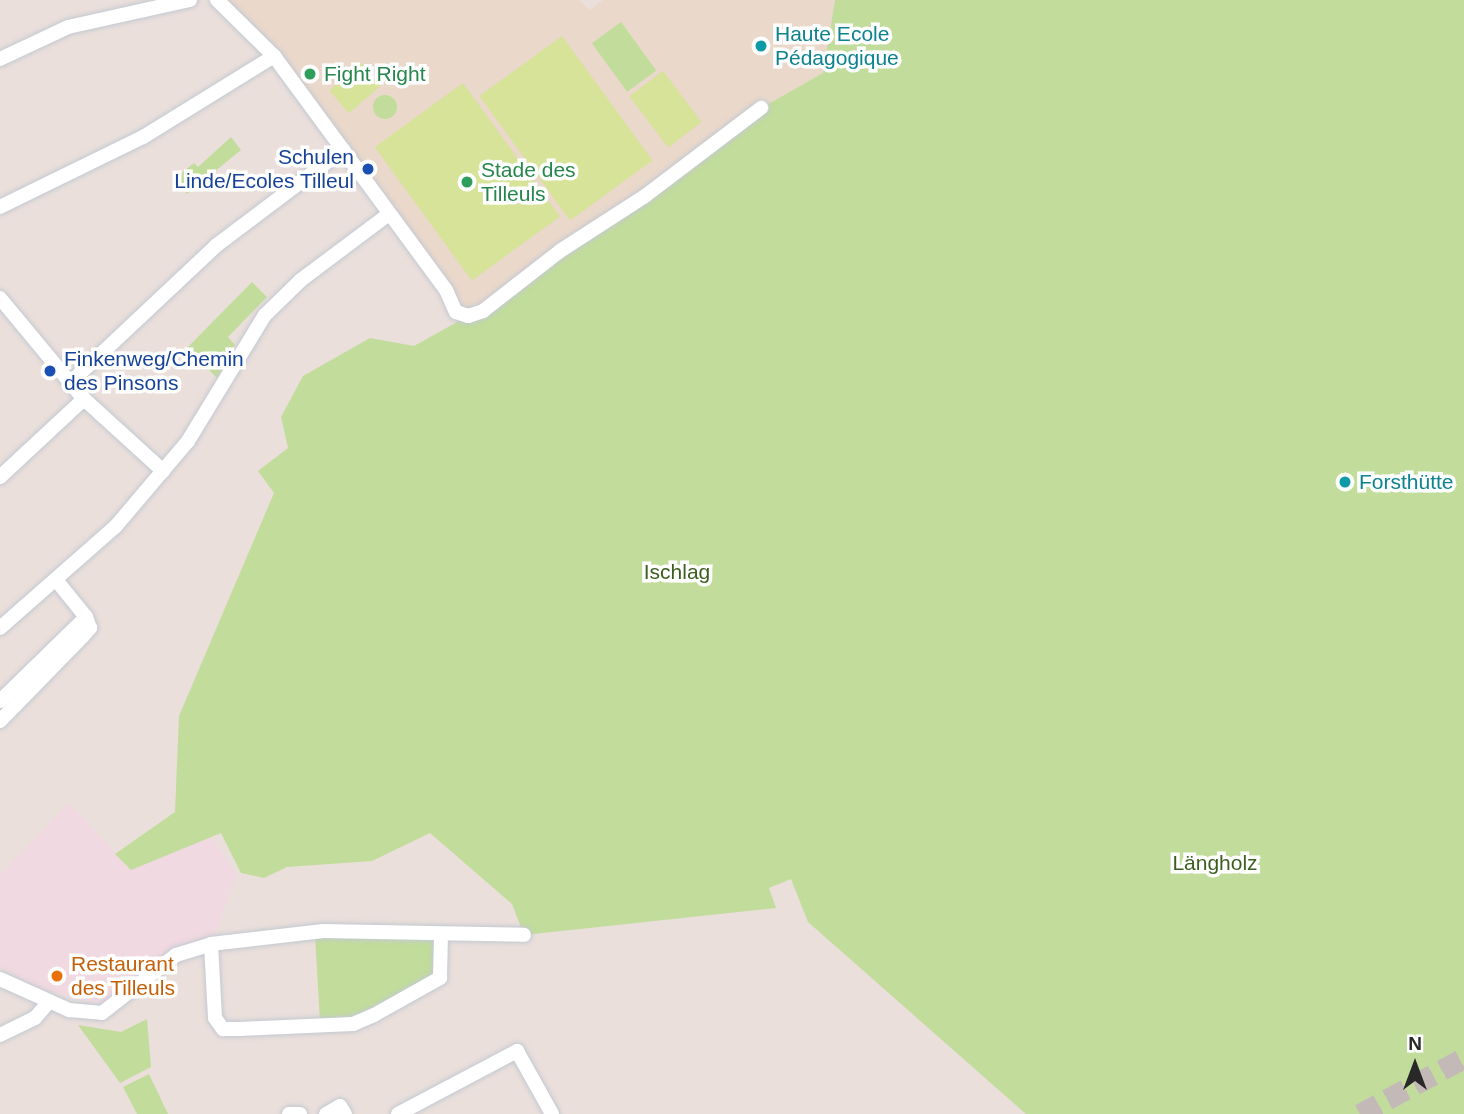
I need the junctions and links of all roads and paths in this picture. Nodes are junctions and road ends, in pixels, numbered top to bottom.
1 (190, 0) edge
2 (216, 0) edge
3 (142, 4) edge
4 (274, 57) junction
5 (0, 59) edge
6 (761, 108) dead end
7 (342, 150) junction
8 (0, 207) edge
9 (388, 214) junction
10 (2, 306) edge
11 (70, 383) junction
12 (84, 399) junction
13 (163, 471) junction
14 (0, 477) edge
15 (56, 580) junction
16 (86, 617) junction
17 (0, 628) edge
18 (0, 701) edge
19 (0, 721) edge
20 (441, 934) junction
21 (524, 935) dead end
22 (211, 944) junction
23 (0, 979) edge
24 (48, 1003) junction
25 (0, 1035) edge
26 (342, 1110) edge
27 (289, 1114) edge
28 (300, 1114) edge
29 (326, 1114) edge
30 (398, 1114) edge
31 (552, 1114) edge

1 - 3 street
2 - 4 street
3 - 5 street
4 - 7 street
4 - 8 street
6 - 9 street
7 - 9 street
7 - 11 street
9 - 13 street
10 - 11 street
11 - 12 street
12 - 13 street
12 - 14 street
13 - 15 street
15 - 16 street
15 - 17 street
16 - 18 street
16 - 19 street
20 - 21 street
20 - 22 street
20 - 22 street
22 - 24 street
23 - 24 street
24 - 25 street
26 - 29 street
27 - 28 street
30 - 31 street

